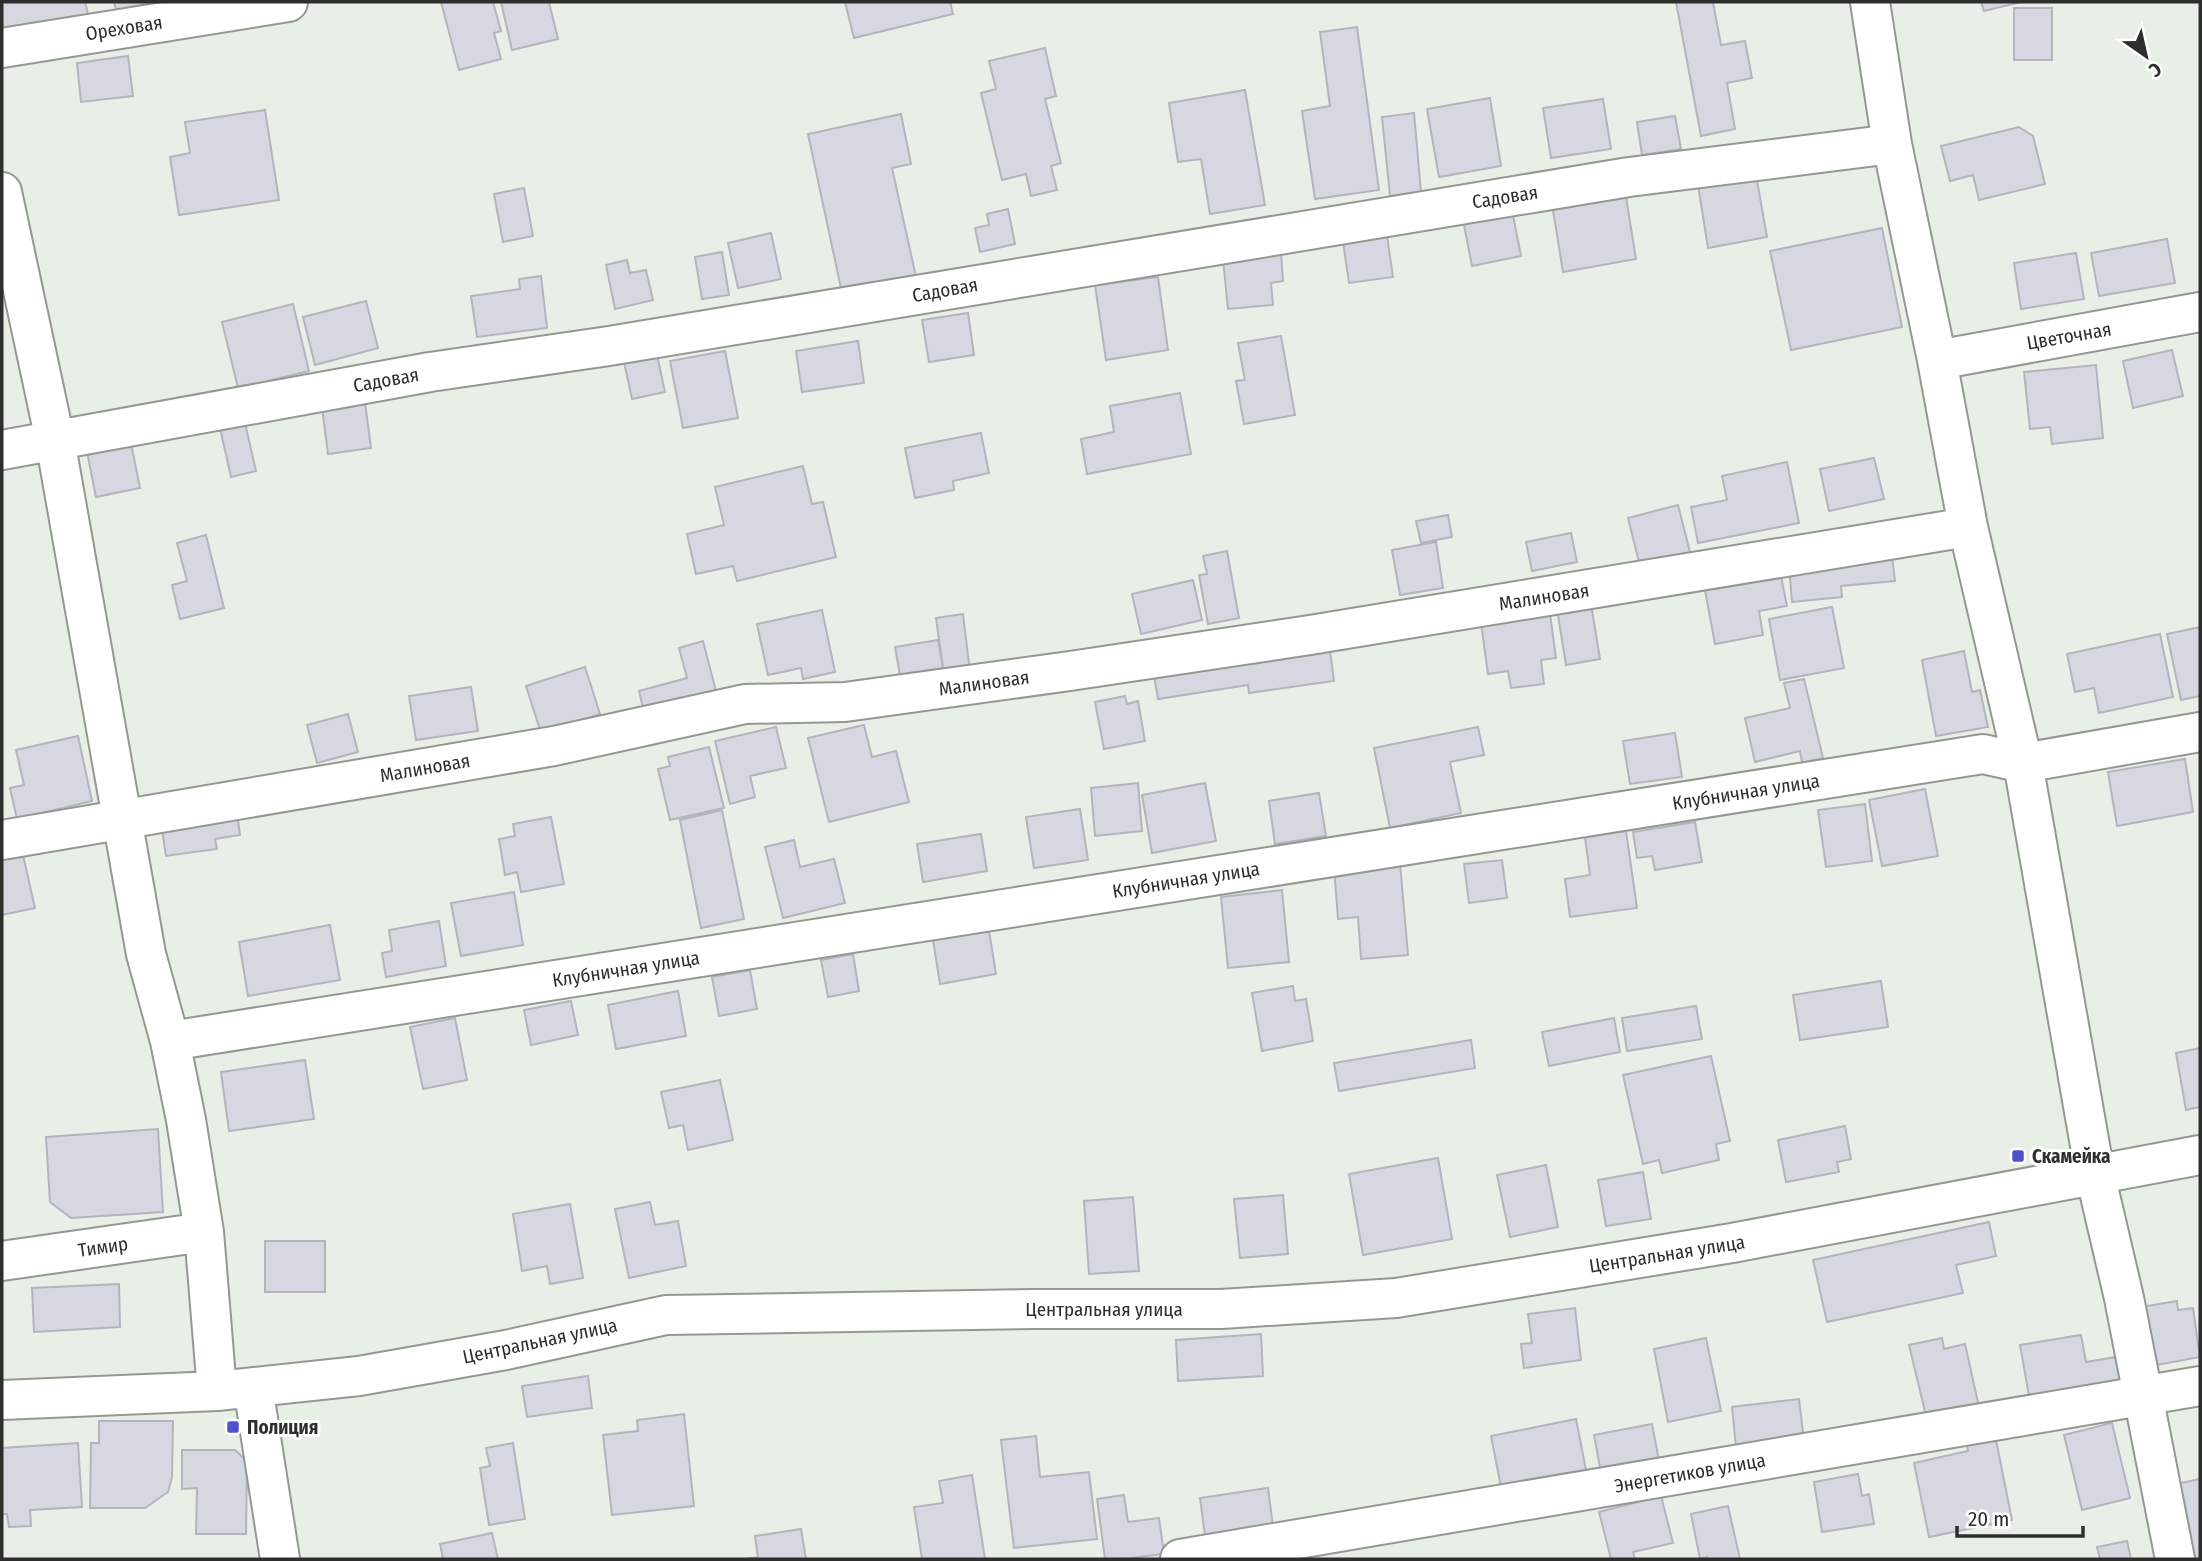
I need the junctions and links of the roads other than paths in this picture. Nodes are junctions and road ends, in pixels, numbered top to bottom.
1 (288, 2) edge
2 (1870, 2) edge
3 (2, 48) edge
4 (1892, 144) junction
5 (2, 192) edge
6 (2200, 312) edge
7 (1937, 360) junction
8 (55, 440) junction
9 (2, 450) edge
10 (1968, 527) junction
11 (2200, 732) edge
12 (2023, 763) junction
13 (123, 819) junction
14 (2, 840) edge
15 (170, 1041) junction
16 (2200, 1156) edge
17 (2095, 1174) junction
18 (204, 1232) junction
19 (2, 1261) edge
20 (2200, 1386) edge
21 (235, 1389) junction
22 (2144, 1396) junction
23 (2, 1400) edge
24 (279, 1559) edge
25 (1180, 1559) edge
26 (2175, 1559) edge

1 - 3 street, Ореховая
2 - 4 street
4 - 7 street
4 - 8 street, Садовая
5 - 8 street
6 - 7 street, Цветочная
7 - 10 street
8 - 9 street, Садовая
8 - 13 street
10 - 12 street
10 - 13 street, Малиновая
11 - 12 street, Клубничная улица
12 - 15 street, Клубничная улица
12 - 17 street
13 - 14 street, Малиновая
13 - 15 street
15 - 18 street
16 - 17 street, Центральная улица
17 - 21 street, Центральная улица
17 - 22 street
18 - 19 street, Тимир
18 - 21 street
20 - 22 street, Энергетиков улица
21 - 23 street, Центральная улица
21 - 24 street
22 - 25 street, Энергетиков улица
22 - 26 street

